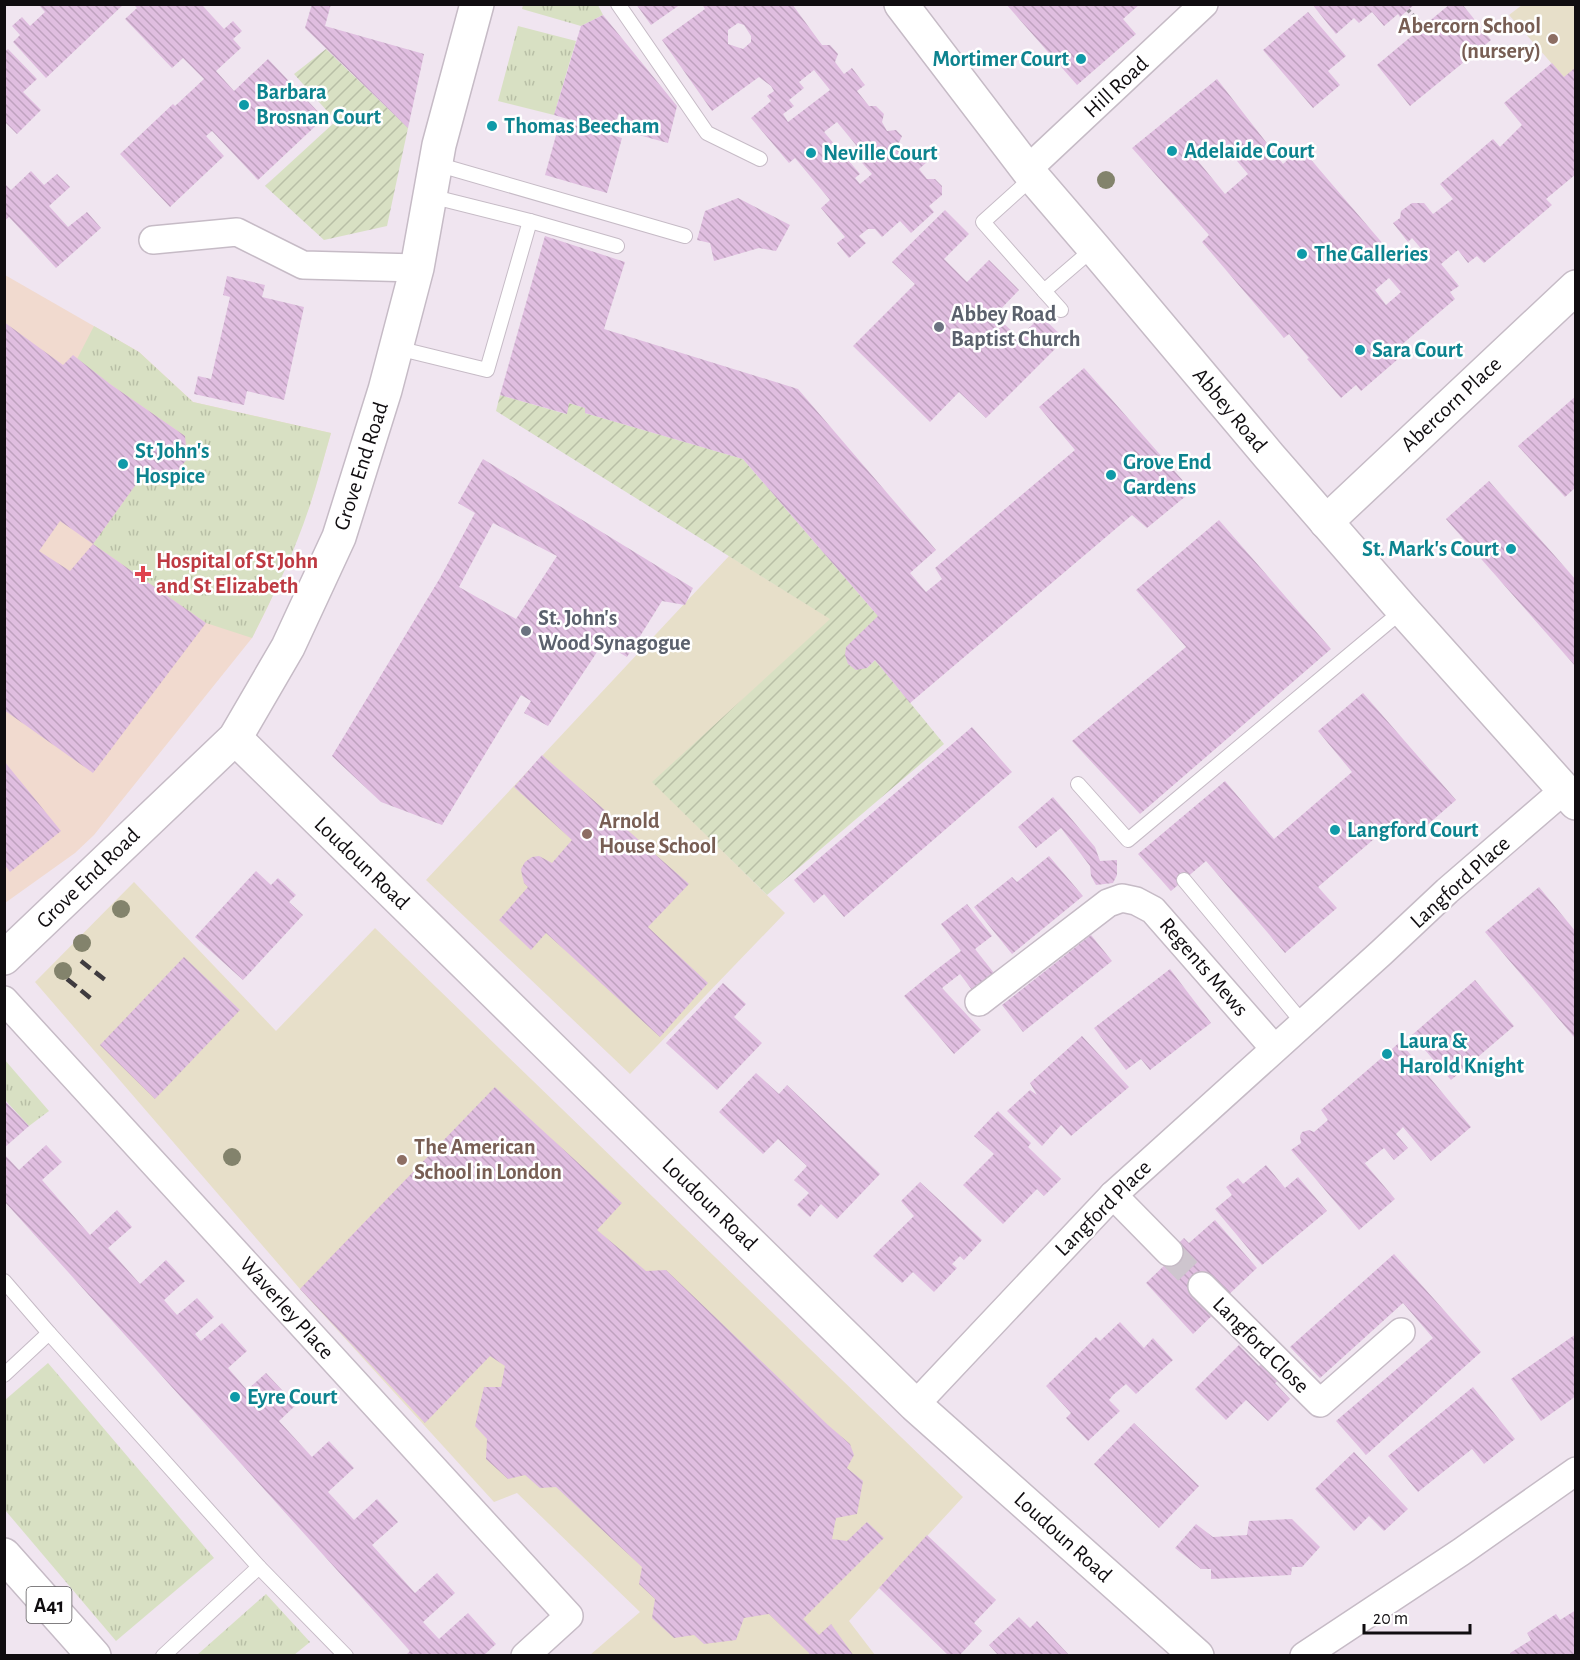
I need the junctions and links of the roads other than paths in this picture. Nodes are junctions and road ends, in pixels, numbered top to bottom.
1 (477, 4) edge
2 (618, 4) edge
3 (901, 4) edge
4 (1204, 4) edge
5 (760, 159) dead end
6 (1030, 173) junction
7 (433, 180) junction
8 (531, 220) junction
9 (685, 236) dead end
10 (153, 240) dead end
11 (617, 246) dead end
12 (1094, 248) junction
13 (417, 268) junction
14 (1575, 287) edge
15 (1044, 291) junction
16 (1061, 310) dead end
17 (397, 348) junction
18 (1326, 522) junction
19 (1402, 610) junction
20 (235, 738) junction
21 (1078, 784) dead end
22 (1570, 797) edge
23 (1184, 880) dead end
24 (4, 958) edge
25 (4, 1000) edge
26 (979, 1002) dead end
27 (1303, 1023) junction
28 (1275, 1048) junction
29 (1113, 1195) junction
30 (1169, 1252) tunnel mouth
31 (4, 1281) edge
32 (1202, 1286) tunnel mouth
33 (1401, 1332) dead end
34 (49, 1333) junction
35 (4, 1375) edge
36 (915, 1405) junction
37 (1575, 1471) edge
38 (259, 1567) junction
39 (9, 1571) edge
40 (526, 1655) edge
41 (94, 1656) edge
42 (163, 1656) edge
43 (346, 1656) edge
44 (1197, 1656) edge
45 (1304, 1656) edge

1 - 7 main road, Grove End Road
2 - 5 lane
3 - 6 main road, Abbey Road
4 - 6 street, Hill Road
6 - 12 main road, Abbey Road
6 - 15 lane
7 - 8 lane
7 - 9 lane
7 - 13 main road, Grove End Road
8 - 11 lane
8 - 17 lane
10 - 13 street
12 - 15 lane
12 - 18 main road, Abbey Road
13 - 17 main road, Grove End Road
14 - 18 main road, Abercorn Place
15 - 16 lane
17 - 20 main road, Grove End Road
18 - 19 main road, Abbey Road
19 - 21 lane
19 - 22 main road, Abbey Road
20 - 24 main road, Grove End Road
20 - 36 main road, Loudoun Road
22 - 27 street, Langford Place
23 - 27 lane
25 - 40 street, Waverley Place
26 - 28 street, Regents Mews
27 - 28 street, Langford Place
28 - 29 street, Langford Place
29 - 30 street
29 - 36 street, Langford Place
31 - 34 lane
32 - 33 street, Langford Close
34 - 35 lane
34 - 38 lane
36 - 44 main road, Loudoun Road
37 - 45 street
38 - 42 lane
38 - 43 lane
39 - 41 main road, A41

